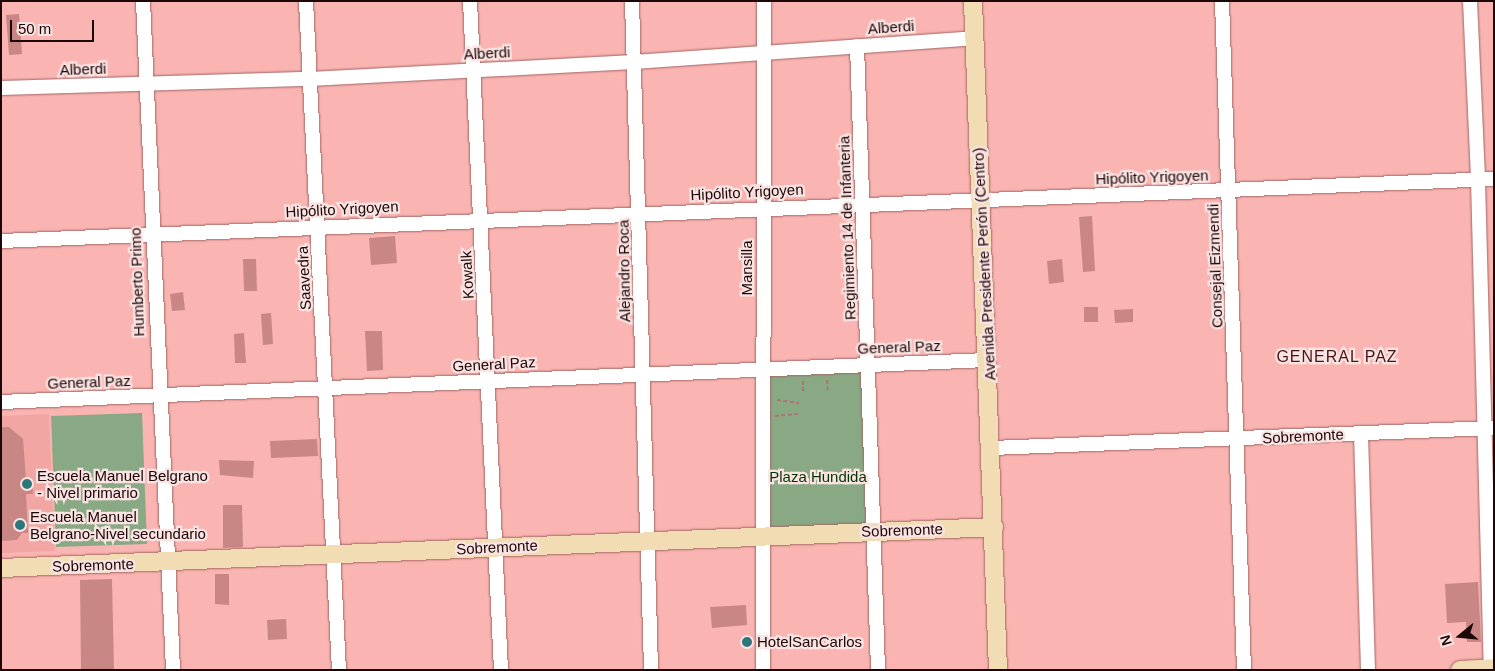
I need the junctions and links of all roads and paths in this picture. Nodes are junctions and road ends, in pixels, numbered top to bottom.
1 (143, 1) edge
2 (306, 1) edge
3 (470, 1) edge
4 (632, 1) edge
5 (764, 1) edge
6 (973, 1) edge
7 (1222, 1) edge
8 (1470, 1) edge
9 (974, 38) junction
10 (857, 46) junction
11 (764, 52) junction
12 (634, 62) junction
13 (472, 70) junction
14 (310, 79) junction
15 (146, 84) junction
16 (1, 88) edge
17 (1494, 179) edge
18 (1478, 180) junction
19 (1228, 192) junction
20 (981, 198) junction
21 (862, 204) junction
22 (764, 208) junction
23 (639, 214) junction
24 (481, 219) junction
25 (318, 226) junction
26 (152, 234) junction
27 (1, 241) edge
28 (988, 360) junction
29 (867, 365) junction
30 (763, 369) junction
31 (642, 374) junction
32 (827, 378) dead end
33 (802, 379) dead end
34 (488, 381) junction
35 (325, 389) junction
36 (828, 393) dead end
37 (803, 394) dead end
38 (158, 395) junction
39 (774, 399) dead end
40 (1, 402) edge
41 (799, 403) dead end
42 (800, 414) dead end
43 (775, 416) dead end
44 (1489, 428) edge
45 (1361, 434) junction
46 (1237, 439) junction
47 (992, 448) junction
48 (994, 527) junction
49 (874, 530) junction
50 (762, 535) junction
51 (647, 540) junction
52 (495, 547) junction
53 (332, 554) junction
54 (168, 562) junction
55 (1, 568) edge
56 (1492, 669) edge
57 (174, 670) edge
58 (339, 670) edge
59 (501, 670) edge
60 (651, 670) edge
61 (763, 670) edge
62 (878, 670) edge
63 (998, 670) edge
64 (1244, 670) edge
65 (1368, 670) edge
66 (1460, 670) edge

1 - 15 street, Humberto Primo
2 - 14 street, Saavedra
3 - 13 street, Kowalk
4 - 12 street, Alejandro Roca
5 - 11 street, Mansilla
6 - 9 main road, Avenida Presidente Perón (Centro)
7 - 19 street, Consejal Eizmendi
8 - 18 street
9 - 10 street, Alberdi
9 - 20 main road, Avenida Presidente Perón (Centro)
10 - 11 street, Alberdi
10 - 21 street, Regimiento 14 de Infanteria
11 - 12 street, Alberdi
11 - 22 street, Mansilla
12 - 13 street, Alberdi
12 - 23 street, Alejandro Roca
13 - 14 street, Alberdi
13 - 24 street, Kowalk
14 - 15 street, Alberdi
14 - 25 street, Saavedra
15 - 16 street, Alberdi
15 - 26 street, Humberto Primo
17 - 18 street, Hipólito Yrigoyen
18 - 19 street, Hipólito Yrigoyen
18 - 44 street
19 - 20 street, Hipólito Yrigoyen
19 - 46 street, Consejal Eizmendi
20 - 21 street, Hipólito Yrigoyen
20 - 28 main road, Avenida Presidente Perón (Centro)
21 - 22 street, Hipólito Yrigoyen
21 - 29 street, Regimiento 14 de Infanteria
22 - 23 street, Hipólito Yrigoyen
22 - 30 street, Mansilla
23 - 24 street, Hipólito Yrigoyen
23 - 31 street, Alejandro Roca
24 - 25 street, Hipólito Yrigoyen
24 - 34 street, Kowalk
25 - 26 street, Hipólito Yrigoyen
25 - 35 street, Saavedra
26 - 27 street, Hipólito Yrigoyen
26 - 38 street, Humberto Primo
28 - 29 street, General Paz
28 - 47 main road, Avenida Presidente Perón (Centro)
29 - 30 street, General Paz
29 - 49 street, Regimiento 14 de Infanteria
30 - 31 street, General Paz
30 - 50 street, Mansilla
31 - 34 street, General Paz
31 - 51 street, Alejandro Roca
32 - 36 path
33 - 37 path
34 - 35 street, General Paz
34 - 52 street, Kowalk
35 - 38 street, General Paz
35 - 53 street, Saavedra
38 - 40 street, General Paz
38 - 54 street, Humberto Primo
39 - 41 path
42 - 43 path
44 - 45 street, Sobremonte
44 - 56 street
45 - 46 street, Sobremonte
45 - 65 street
46 - 47 street, Sobremonte
46 - 64 street, Consejal Eizmendi
47 - 48 main road, Avenida Presidente Perón (Centro)
48 - 49 main road, Sobremonte
48 - 63 main road, Avenida Presidente Perón (Centro)
49 - 50 main road, Sobremonte
49 - 62 street, Regimiento 14 de Infanteria
50 - 51 main road, Sobremonte
50 - 61 street, Mansilla
51 - 52 main road, Sobremonte
51 - 60 street, Alejandro Roca
52 - 53 main road, Sobremonte
52 - 59 street, Kowalk
53 - 54 main road, Sobremonte
53 - 58 street, Saavedra
54 - 55 main road, Sobremonte
54 - 57 street, Humberto Primo
56 - 66 main road

